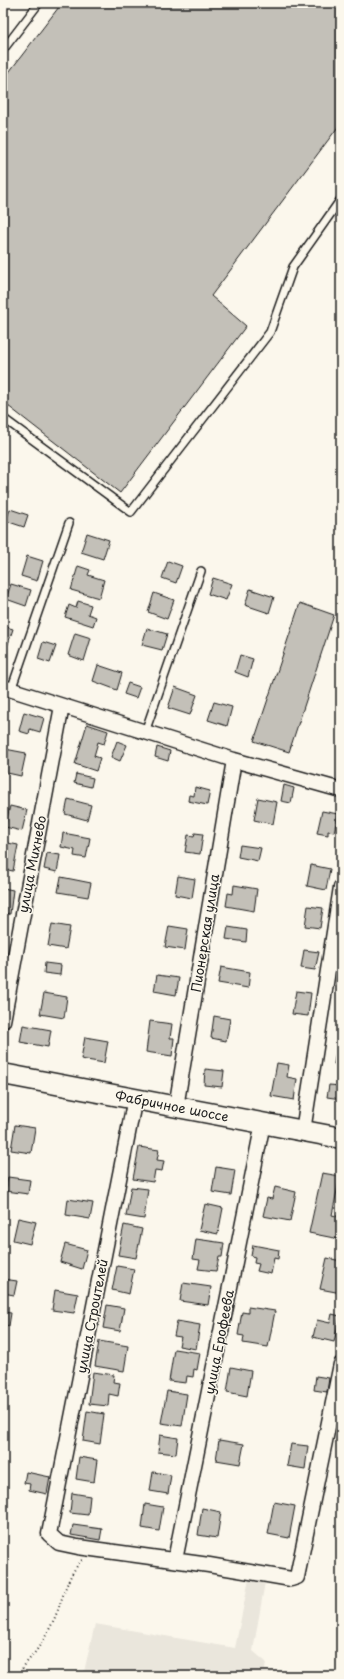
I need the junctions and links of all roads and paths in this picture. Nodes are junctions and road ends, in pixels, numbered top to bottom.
1 (39, 3) edge
2 (3, 50) edge
3 (341, 199) edge
4 (3, 418) edge
5 (69, 523) dead end
6 (201, 571) dead end
7 (7, 689) edge
8 (62, 706) junction
9 (145, 732) junction
10 (234, 760) junction
11 (341, 790) edge
12 (341, 887) edge
13 (3, 1021) edge
14 (3, 1076) edge
15 (135, 1098) junction
16 (176, 1107) junction
17 (263, 1123) junction
18 (303, 1131) junction
19 (341, 1138) edge
20 (341, 1364) edge
21 (88, 1548) junction
22 (175, 1560) junction
23 (19, 1676) edge

1 - 2 lane
3 - 4 lane
5 - 7 lane
6 - 9 lane
7 - 8 street
8 - 9 street
8 - 13 street, улица Михнево
9 - 10 street
10 - 11 street
10 - 16 street, Пионерская улица
12 - 18 street
14 - 15 main road, Фабричное шоссе
15 - 16 main road, Фабричное шоссе
15 - 21 street, улица Строителей
16 - 17 main road, Фабричное шоссе
17 - 18 main road, Фабричное шоссе
17 - 22 street, улица Ерофеева
18 - 19 main road, Фабричное шоссе
20 - 22 street
21 - 22 street
21 - 23 path

